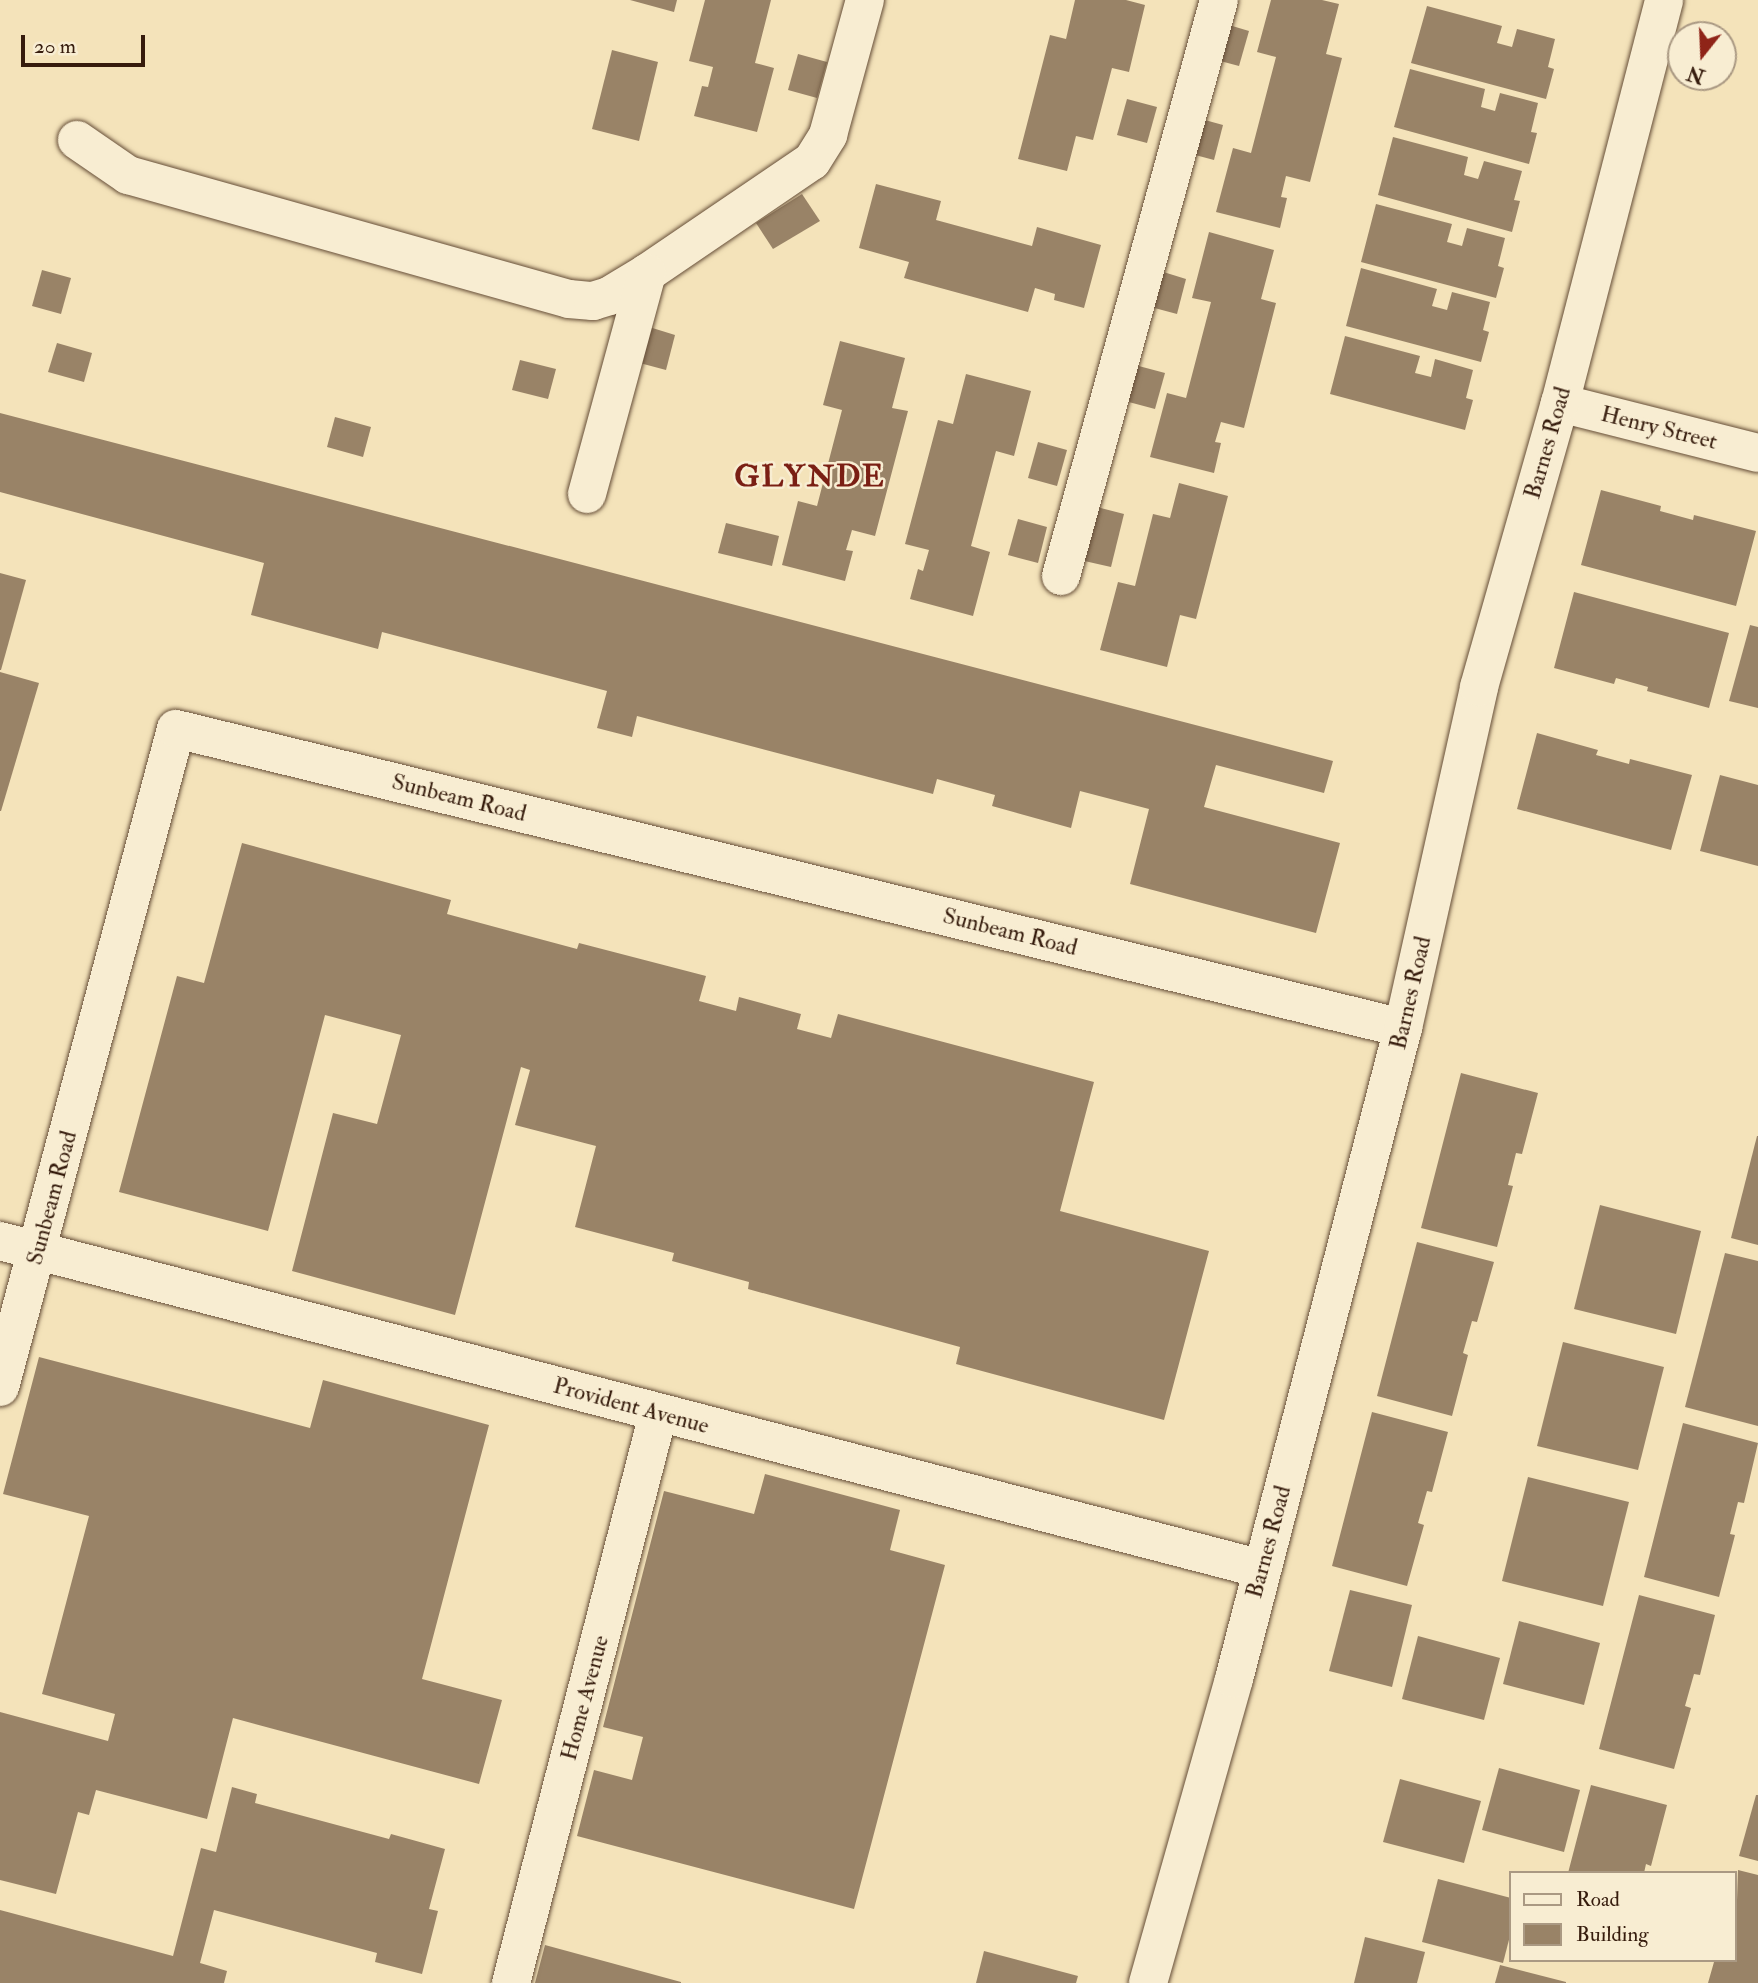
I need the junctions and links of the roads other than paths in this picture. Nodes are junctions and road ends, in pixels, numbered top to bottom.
1 (865, 0) edge
2 (1219, 0) edge
3 (1664, 0) edge
4 (77, 140) dead end
5 (647, 273) junction
6 (1560, 403) junction
7 (1758, 453) edge
8 (587, 494) dead end
9 (1061, 576) dead end
10 (1403, 1028) junction
11 (0, 1241) edge
12 (38, 1251) junction
13 (0, 1387) edge
14 (658, 1414) junction
15 (1262, 1569) junction
16 (511, 1983) edge
17 (1148, 1983) edge

1 - 5 street
2 - 9 street
3 - 6 street, Barnes Road
4 - 5 street
5 - 8 street
6 - 7 street, Henry Street
6 - 10 street, Barnes Road
10 - 12 street, Sunbeam Road
10 - 15 street, Barnes Road
11 - 12 street, Provident Avenue
12 - 13 street, Sunbeam Road
12 - 14 street, Provident Avenue
14 - 15 street, Provident Avenue
14 - 16 street, Home Avenue
15 - 17 street, Barnes Road

